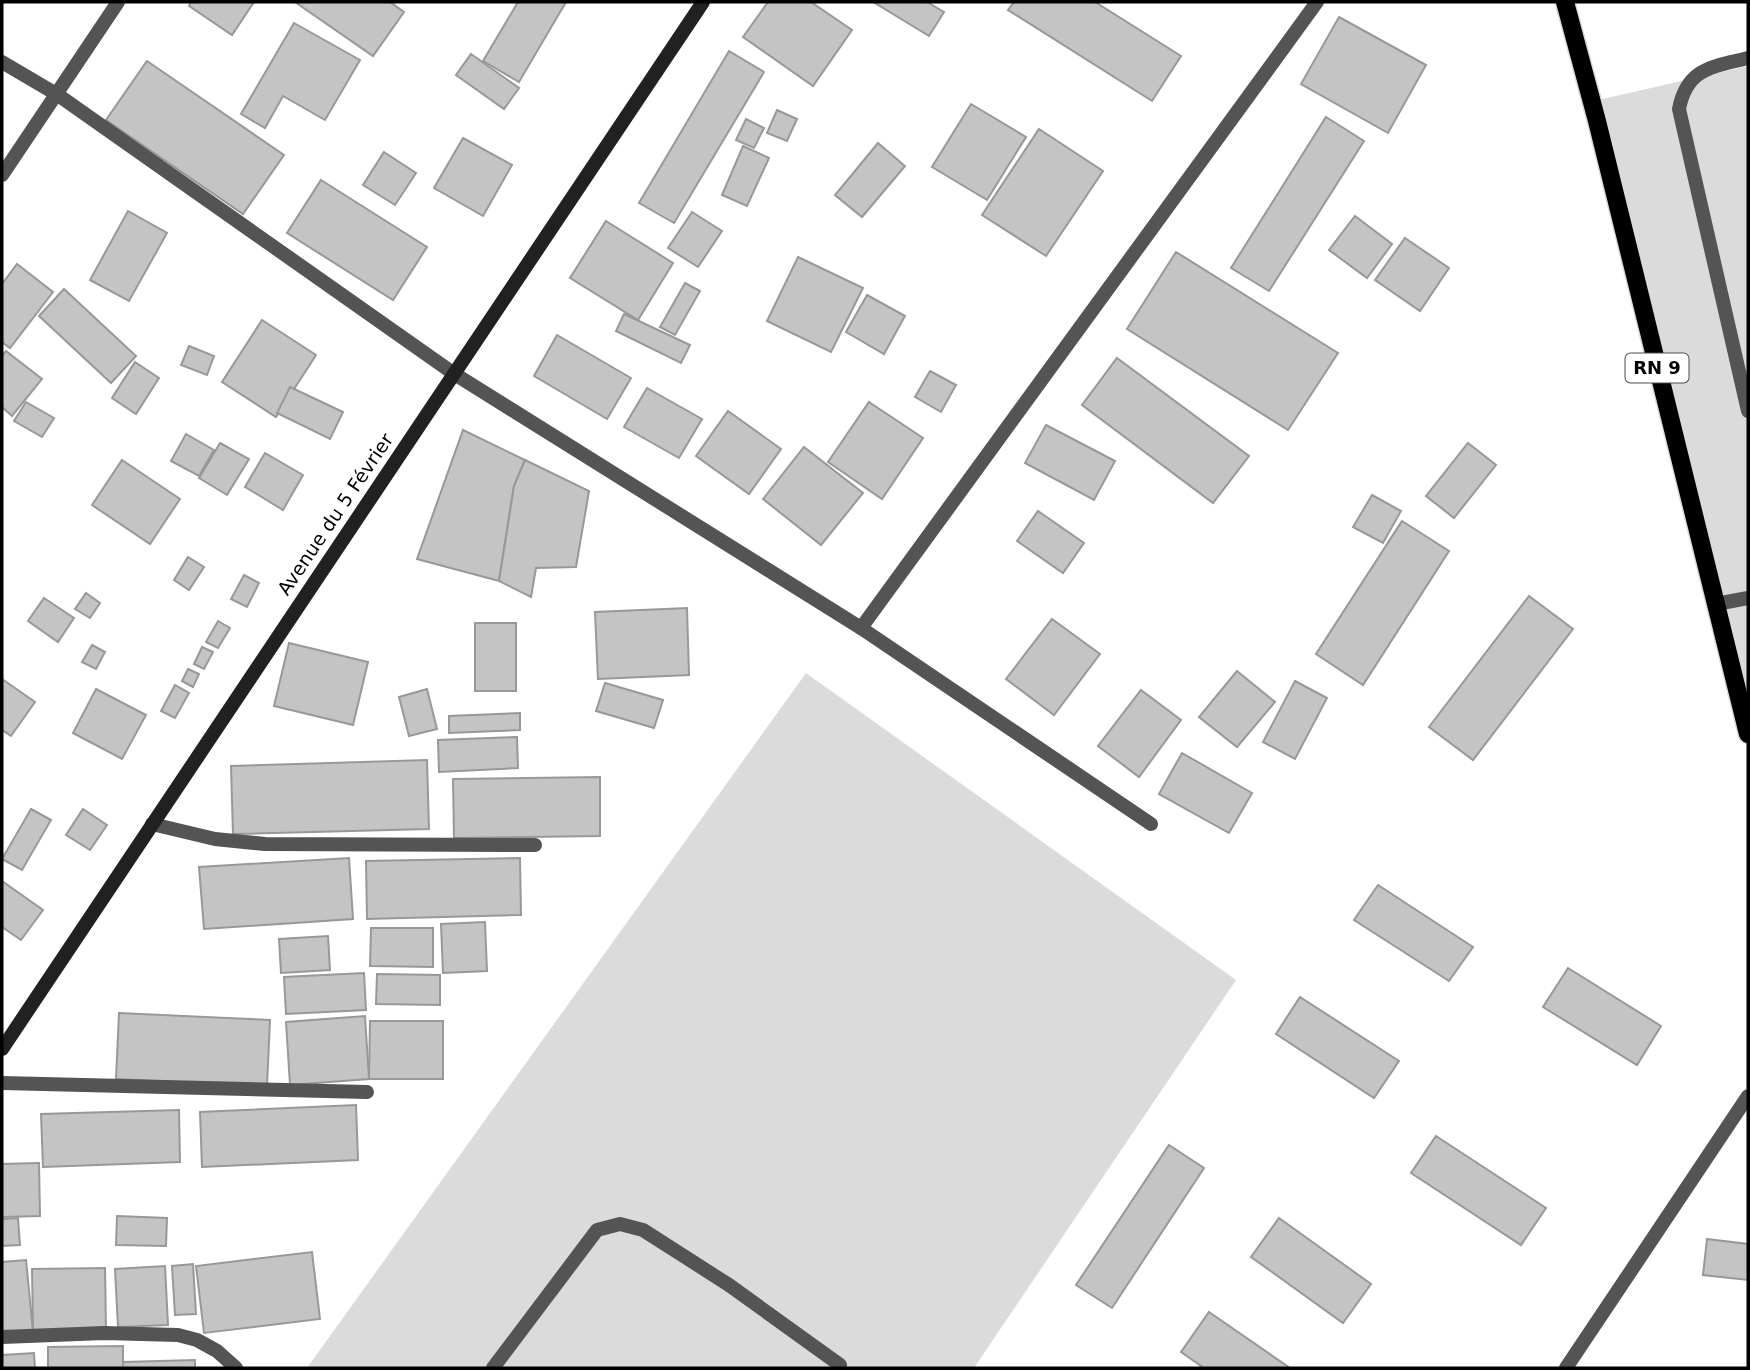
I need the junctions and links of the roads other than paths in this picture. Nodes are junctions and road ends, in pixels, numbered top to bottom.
1 (118, 2) edge
2 (702, 2) edge
3 (1317, 2) edge
4 (1565, 2) edge
5 (1748, 58) edge
6 (2, 62) edge
7 (58, 95) junction
8 (2, 175) edge
9 (453, 373) junction
10 (1748, 411) edge
11 (1748, 598) edge
12 (1716, 604) junction
13 (860, 628) junction
14 (1748, 734) edge
15 (152, 824) junction
16 (1151, 824) dead end
17 (535, 845) dead end
18 (2, 1049) edge
19 (2, 1083) edge
20 (367, 1092) dead end
21 (1748, 1096) edge
22 (2, 1337) edge
23 (841, 1367) edge
24 (236, 1368) edge
25 (493, 1368) edge
26 (1566, 1368) edge

1 - 7 street
2 - 9 street, Avenue du 5 Février
3 - 13 street
4 - 12 main road, RN 9
5 - 10 street
6 - 7 street
7 - 8 street
7 - 9 street
9 - 13 street
9 - 15 street, Avenue du 5 Février
11 - 12 street
12 - 14 main road, RN 9
13 - 16 street
15 - 17 street
15 - 18 street, Avenue du 5 Février
19 - 20 street
21 - 26 street
22 - 24 street
23 - 25 street

